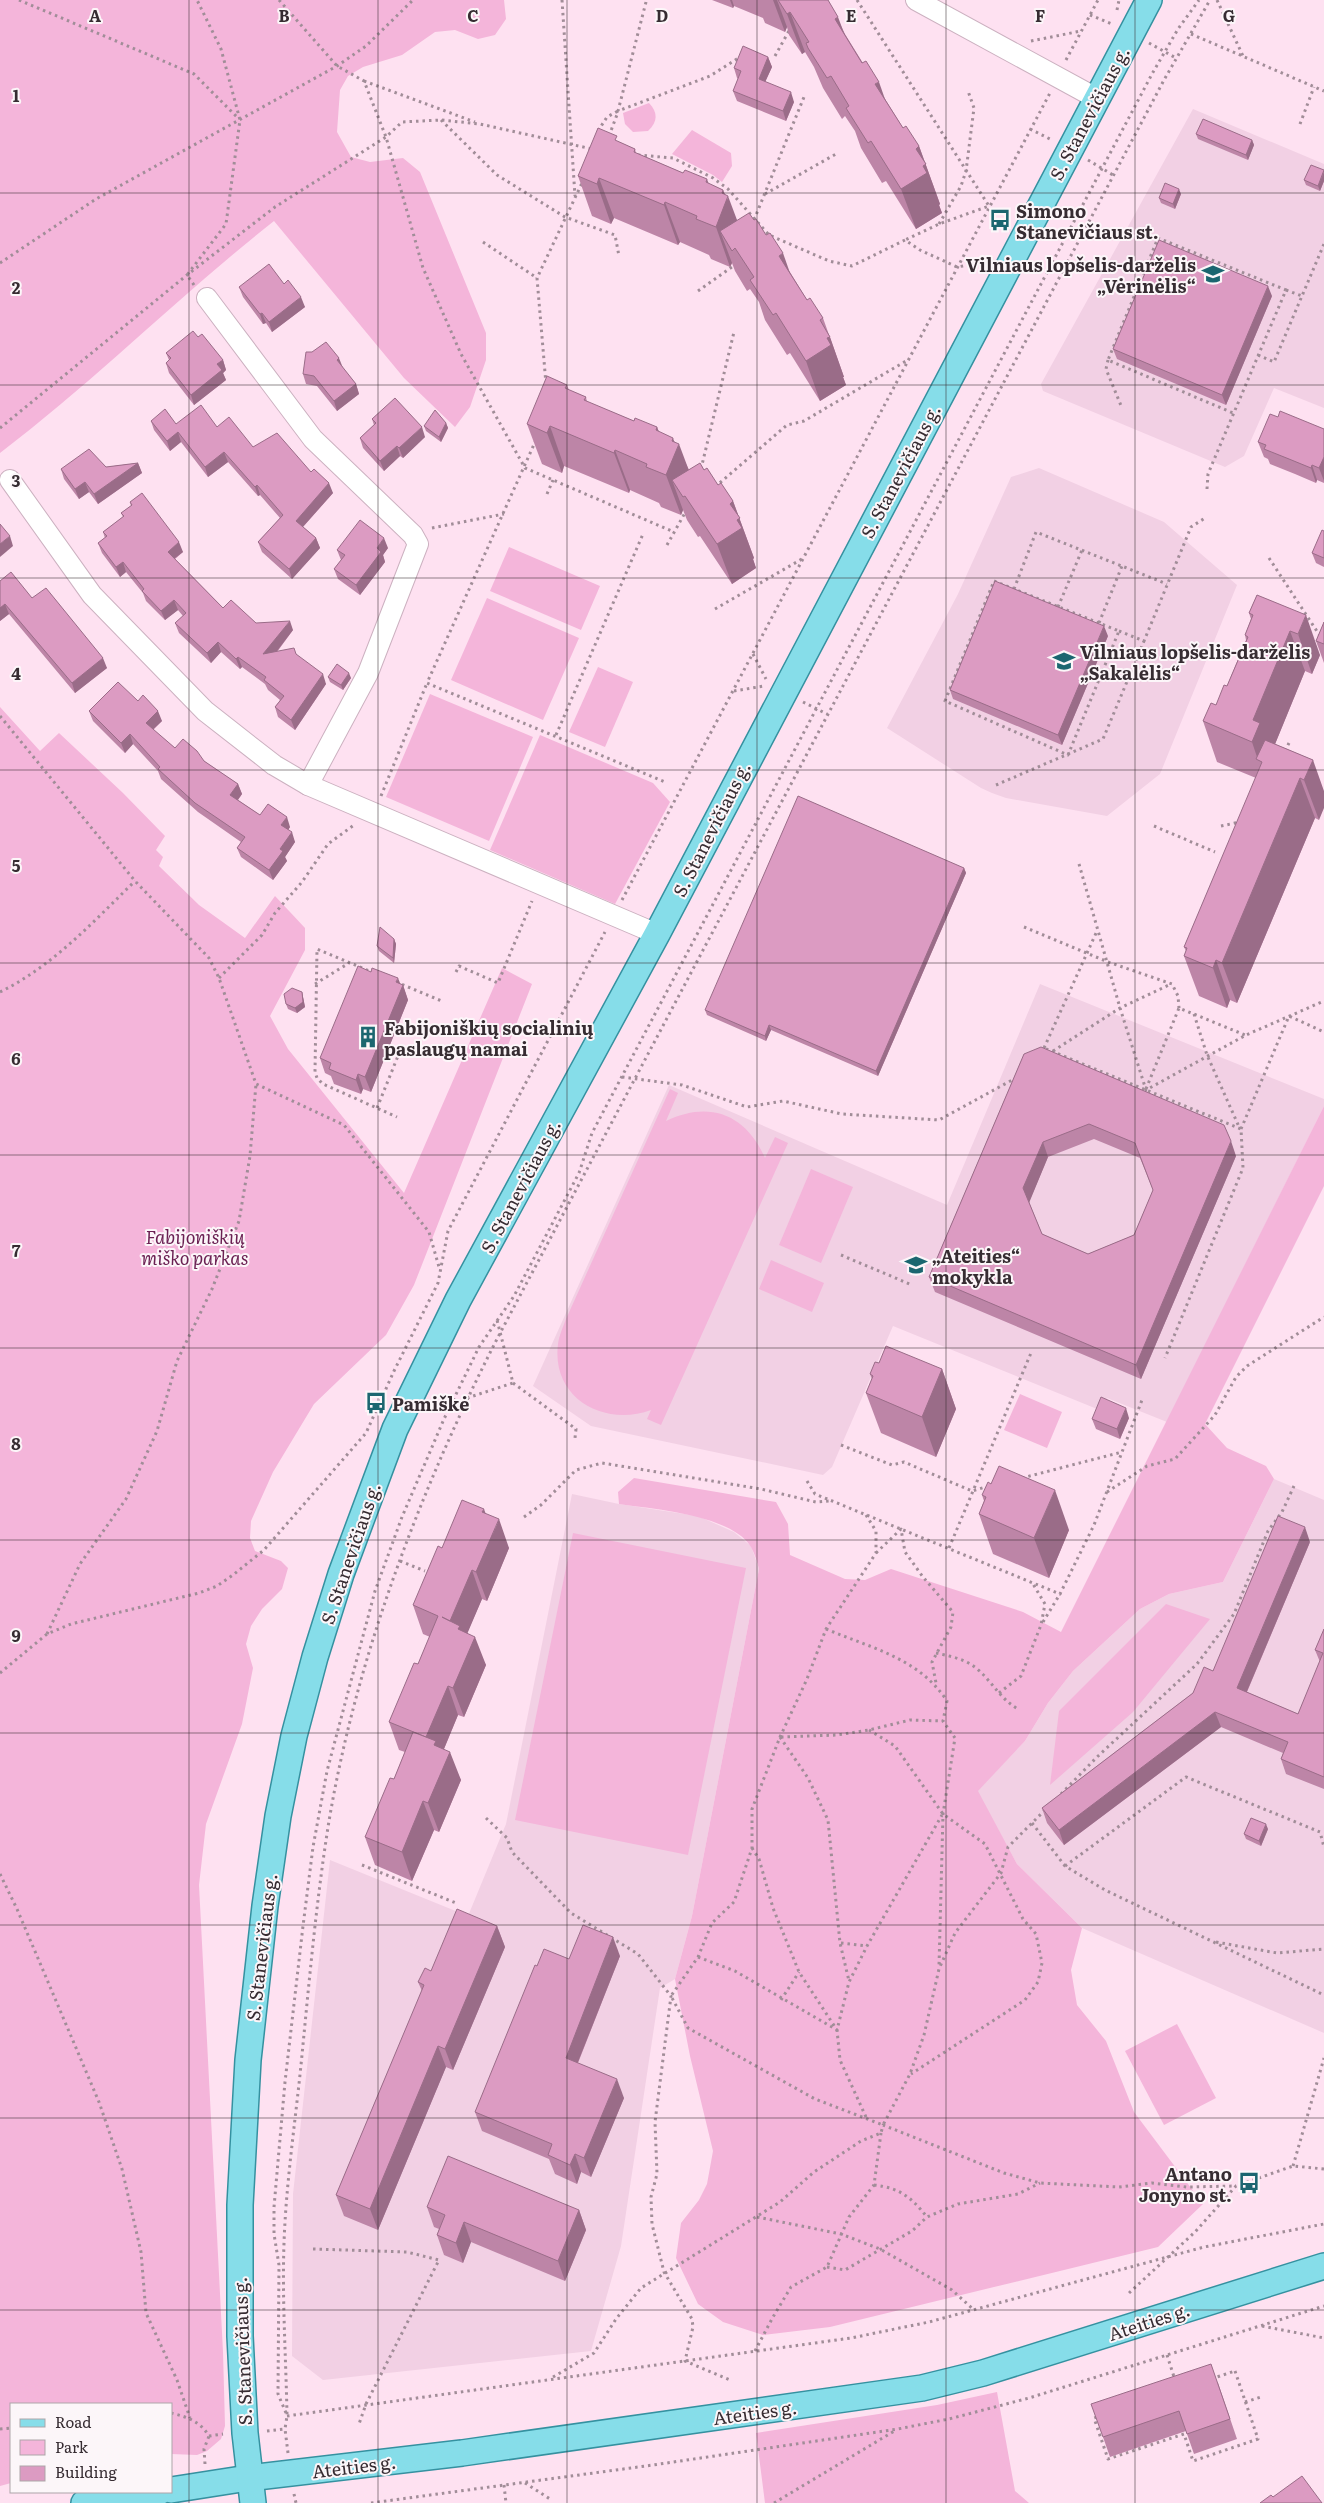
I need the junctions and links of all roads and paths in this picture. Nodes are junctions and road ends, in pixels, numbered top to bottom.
1 (20, 0) edge
2 (197, 0) edge
3 (279, 0) edge
4 (413, 0) edge
5 (562, 0) edge
6 (857, 0) edge
7 (916, 0) edge
8 (1098, 0) edge
9 (1149, 0) edge
10 (1199, 0) edge
11 (1210, 0) edge
12 (1217, 0) edge
13 (646, 2) dead end
14 (791, 27) edge
15 (1082, 31) junction
16 (1191, 34) junction
17 (1001, 47) junction
18 (1166, 51) junction
19 (748, 52) edge
20 (775, 56) dead end
21 (1244, 56) junction
22 (1176, 58) junction
23 (337, 66) junction
24 (1057, 78) junction
25 (364, 81) junction
26 (1314, 87) junction
27 (1324, 91) edge
28 (968, 92) dead end
29 (804, 96) dead end
30 (1096, 98) junction
31 (618, 111) junction
32 (240, 120) junction
33 (441, 120) junction
34 (1300, 124) dead end
35 (490, 126) junction
36 (596, 133) edge
37 (386, 137) junction
38 (608, 139) edge
39 (594, 141) edge
40 (570, 144) junction
41 (592, 148) junction
42 (599, 150) edge
43 (630, 154) edge
44 (836, 154) dead end
45 (1103, 168) junction
46 (966, 171) junction
47 (1113, 175) junction
48 (583, 181) edge
49 (764, 195) junction
50 (575, 197) junction
51 (989, 206) junction
52 (565, 217) junction
53 (754, 219) junction
54 (939, 224) junction
55 (750, 228) edge
56 (772, 236) junction
57 (905, 240) junction
58 (483, 242) dead end
59 (764, 242) edge
60 (1324, 244) edge
61 (886, 245) dead end
62 (888, 249) junction
63 (739, 255) edge
64 (620, 256) dead end
65 (1012, 256) junction
66 (742, 259) edge
67 (0, 263) edge
68 (735, 264) junction
69 (957, 268) junction
70 (187, 275) junction
71 (537, 278) junction
72 (1286, 290) junction
73 (698, 291) dead end
74 (1302, 296) junction
75 (207, 298) dead end
76 (734, 332) dead end
77 (1258, 355) junction
78 (908, 360) junction
79 (1108, 360) junction
80 (546, 393) edge
81 (1122, 408) dead end
82 (1233, 413) junction
83 (0, 428) edge
84 (537, 438) edge
85 (525, 468) junction
86 (700, 472) edge
87 (10, 480) dead end
88 (552, 480) junction
89 (1207, 489) dead end
90 (707, 493) edge
91 (547, 494) dead end
92 (688, 504) edge
93 (693, 506) edge
94 (686, 512) junction
95 (505, 514) junction
96 (1205, 518) dead end
97 (674, 532) junction
98 (414, 534) junction
99 (643, 534) dead end
100 (667, 545) dead end
101 (1082, 550) junction
102 (1270, 558) dead end
103 (803, 559) junction
104 (1122, 566) junction
105 (1167, 584) junction
106 (1014, 589) junction
107 (1058, 607) junction
108 (715, 609) dead end
109 (1099, 623) junction
110 (1118, 631) junction
111 (1144, 641) junction
112 (1324, 642) edge
113 (753, 654) junction
114 (427, 683) junction
115 (734, 691) junction
116 (0, 716) edge
117 (556, 735) junction
118 (1289, 743) dead end
119 (1068, 754) junction
120 (1281, 760) edge
121 (666, 782) dead end
122 (308, 785) junction
123 (996, 785) dead end
124 (373, 814) junction
125 (1246, 821) edge
126 (1154, 826) dead end
127 (1221, 826) dead end
128 (1216, 852) dead end
129 (1079, 864) dead end
130 (135, 881) junction
131 (533, 899) dead end
132 (613, 916) junction
133 (1024, 927) dead end
134 (1097, 930) junction
135 (657, 934) junction
136 (1088, 954) junction
137 (1108, 962) junction
138 (350, 963) junction
139 (456, 972) dead end
140 (375, 973) edge
141 (219, 978) junction
142 (392, 980) edge
143 (315, 984) junction
144 (1172, 984) junction
145 (0, 992) edge
146 (1324, 1001) edge
147 (444, 1002) dead end
148 (1120, 1008) junction
149 (1179, 1008) junction
150 (1194, 1014) junction
151 (1289, 1016) junction
152 (1324, 1032) edge
153 (1246, 1035) junction
154 (380, 1043) edge
155 (1044, 1048) junction
156 (1037, 1051) edge
157 (1053, 1051) junction
158 (1207, 1055) junction
159 (1017, 1072) edge
160 (622, 1077) junction
161 (636, 1079) junction
162 (1014, 1079) junction
163 (256, 1084) junction
164 (1010, 1088) edge
165 (1146, 1090) junction
166 (377, 1108) junction
167 (397, 1117) dead end
168 (1241, 1129) junction
169 (841, 1254) dead end
170 (440, 1268) junction
171 (912, 1285) dead end
172 (1324, 1317) edge
173 (497, 1320) junction
174 (499, 1335) junction
175 (1031, 1353) dead end
176 (1165, 1358) dead end
177 (513, 1383) junction
178 (467, 1398) junction
179 (1142, 1400) dead end
180 (575, 1438) dead end
181 (841, 1445) dead end
182 (1123, 1452) junction
183 (1019, 1479) edge
184 (807, 1481) dead end
185 (991, 1486) edge
186 (1294, 1486) dead end
187 (972, 1491) junction
188 (1107, 1492) junction
189 (832, 1500) junction
190 (866, 1515) junction
191 (524, 1517) dead end
192 (900, 1529) junction
193 (948, 1548) junction
194 (876, 1553) junction
195 (400, 1561) junction
196 (425, 1571) edge
197 (1033, 1583) junction
198 (1060, 1594) junction
199 (1041, 1625) junction
200 (826, 1629) junction
201 (47, 1634) junction
202 (936, 1653) junction
203 (0, 1673) edge
204 (936, 1684) junction
205 (998, 1693) junction
206 (1018, 1709) dead end
207 (943, 1721) junction
208 (869, 1730) junction
209 (780, 1737) junction
210 (1097, 1757) junction
211 (1102, 1762) edge
212 (1058, 1797) edge
213 (1052, 1803) edge
214 (943, 1814) junction
215 (486, 1818) dead end
216 (1032, 1823) junction
217 (1324, 1847) edge
218 (752, 1848) junction
219 (362, 1865) dead end
220 (1065, 1866) junction
221 (1001, 1873) junction
222 (0, 1874) edge
223 (456, 1903) dead end
224 (1211, 1941) junction
225 (840, 1943) junction
226 (867, 1946) junction
227 (1324, 1949) edge
228 (698, 1957) junction
229 (938, 1970) junction
230 (799, 1972) junction
231 (849, 1982) junction
232 (671, 1996) junction
233 (1324, 1996) edge
234 (782, 2000) junction
235 (837, 2030) junction
236 (1324, 2058) edge
237 (910, 2074) junction
238 (867, 2118) junction
239 (883, 2125) junction
240 (881, 2133) junction
241 (1293, 2166) junction
242 (1324, 2169) edge
243 (1040, 2183) junction
244 (874, 2185) junction
245 (1236, 2186) junction
246 (757, 2217) junction
247 (927, 2218) junction
248 (1324, 2224) edge
249 (841, 2234) junction
250 (313, 2249) dead end
251 (880, 2249) junction
252 (1168, 2256) junction
253 (1324, 2266) edge
254 (827, 2267) junction
255 (664, 2272) junction
256 (1129, 2293) dead end
257 (1323, 2307) edge
258 (974, 2310) junction
259 (1261, 2326) junction
260 (1324, 2338) edge
261 (755, 2351) junction
262 (1167, 2355) junction
263 (685, 2361) junction
264 (550, 2379) junction
265 (730, 2380) dead end
266 (1178, 2391) junction
267 (1260, 2397) dead end
268 (1246, 2402) junction
269 (366, 2404) junction
270 (172, 2413) edge
271 (287, 2416) junction
272 (190, 2418) junction
273 (360, 2424) dead end
274 (285, 2429) dead end
275 (898, 2429) junction
276 (209, 2436) dead end
277 (248, 2478) junction
278 (524, 2483) junction
279 (504, 2486) junction
280 (172, 2490) edge
281 (152, 2493) edge
282 (550, 2499) dead end
283 (84, 2503) edge
284 (253, 2503) edge
285 (371, 2503) edge
286 (506, 2503) edge
287 (774, 2503) edge

1 - 32 path
2 - 32 path
3 - 23 path
4 - 23 path
5 - 40 path
6 - 46 path
7 - 17 street
8 - 15 path
9 - 30 main road, S. Stanevičiaus g.
10 - 18 path
11 - 16 path
12 - 21 path
13 - 31 path
14 - 20 path
15 - 17 path
15 - 24 path
16 - 21 path
16 - 22 path
17 - 24 street
18 - 22 path
18 - 45 path
19 - 31 path
21 - 26 path
22 - 47 path
23 - 25 path
23 - 32 path
24 - 30 street
24 - 51 path
25 - 35 path
25 - 37 path
26 - 27 path
26 - 34 path
28 - 46 path
29 - 49 path
30 - 65 main road, S. Stanevičiaus g.
31 - 36 path
31 - 38 path
32 - 67 path
32 - 70 path
33 - 35 path
33 - 37 path
33 - 52 path
35 - 40 path
37 - 70 path
37 - 85 path
39 - 41 path
40 - 41 path
40 - 50 path
41 - 42 path
43 - 53 path
44 - 49 path
45 - 47 path
45 - 160 path
46 - 51 path
46 - 54 path
47 - 161 path
48 - 50 path
49 - 53 path
50 - 52 path
51 - 54 path
51 - 69 path
52 - 64 path
52 - 71 path
53 - 55 path
53 - 56 path
54 - 57 path
56 - 59 path
56 - 62 path
57 - 62 path
57 - 69 path
58 - 71 path
60 - 74 path
61 - 62 path
63 - 68 path
65 - 69 path
65 - 135 main road, S. Stanevičiaus g.
66 - 68 path
68 - 73 path
69 - 78 path
70 - 83 path
71 - 80 path
72 - 74 path
72 - 77 path
72 - 79 path
74 - 77 path
75 - 98 street
76 - 86 path
77 - 82 path
78 - 90 path
78 - 103 path
79 - 81 path
79 - 82 path
82 - 89 path
84 - 85 path
85 - 88 path
85 - 95 path
87 - 122 street
88 - 91 path
88 - 97 path
92 - 94 path
93 - 94 path
94 - 97 path
95 - 98 path
95 - 114 path
96 - 105 path
97 - 100 path
98 - 122 street
99 - 117 path
101 - 104 path
101 - 106 path
101 - 107 path
102 - 112 path
103 - 108 path
103 - 113 path
104 - 105 path
104 - 109 path
105 - 111 path
106 - 107 path
106 - 119 path
107 - 109 path
109 - 110 path
110 - 111 path
110 - 119 path
111 - 119 path
113 - 115 path
113 - 115 path
114 - 117 path
114 - 124 path
115 - 132 path
116 - 130 path
117 - 121 path
118 - 120 path
119 - 123 path
122 - 124 street
124 - 132 street
124 - 141 path
125 - 127 path
126 - 128 path
129 - 134 path
130 - 141 path
130 - 145 path
131 - 139 path
132 - 135 street
132 - 170 path
133 - 136 path
134 - 136 path
134 - 137 path
135 - 277 main road, S. Stanevičiaus g.
136 - 137 path
136 - 155 path
137 - 144 path
137 - 148 path
138 - 140 path
138 - 143 path
138 - 143 path
141 - 163 path
142 - 147 path
143 - 166 path
144 - 148 path
144 - 149 path
146 - 151 path
148 - 157 path
148 - 165 path
149 - 150 path
149 - 165 path
150 - 153 path
150 - 158 path
151 - 152 path
151 - 153 path
151 - 168 path
153 - 158 path
154 - 166 path
155 - 156 path
155 - 157 path
157 - 165 path
158 - 165 path
158 - 168 path
159 - 162 path
160 - 161 path
160 - 173 path
161 - 162 path
161 - 174 path
162 - 164 path
163 - 170 path
163 - 201 path
165 - 168 path
166 - 167 path
168 - 176 path
169 - 171 path
170 - 201 path
172 - 188 path
173 - 174 path
173 - 271 path
174 - 177 path
174 - 178 path
175 - 187 path
177 - 178 path
177 - 180 path
178 - 195 path
179 - 182 path
181 - 187 path
182 - 183 path
182 - 188 path
184 - 189 path
185 - 187 path
186 - 210 path
187 - 193 path
188 - 198 path
189 - 190 path
189 - 191 path
190 - 192 path
190 - 194 path
192 - 193 path
192 - 194 path
192 - 202 path
193 - 197 path
194 - 200 path
195 - 196 path
195 - 271 path
197 - 198 path
197 - 199 path
198 - 199 path
199 - 205 path
200 - 204 path
200 - 209 path
201 - 203 path
202 - 204 path
202 - 205 path
204 - 207 path
205 - 206 path
207 - 208 path
207 - 214 path
208 - 209 path
208 - 214 path
209 - 218 path
209 - 225 path
210 - 211 path
210 - 212 path
213 - 216 path
214 - 221 path
214 - 226 path
214 - 229 path
215 - 232 path
216 - 220 path
216 - 221 path
217 - 220 path
218 - 228 path
218 - 230 path
219 - 223 path
220 - 224 path
221 - 229 path
221 - 237 path
222 - 272 path
224 - 227 path
224 - 233 path
225 - 226 path
225 - 231 path
226 - 231 path
228 - 232 path
228 - 234 path
229 - 237 path
230 - 234 path
230 - 235 path
231 - 235 path
232 - 238 path
232 - 255 path
234 - 235 path
235 - 238 path
236 - 241 path
237 - 239 path
238 - 239 path
239 - 240 path
239 - 243 path
240 - 244 path
240 - 246 path
241 - 242 path
241 - 245 path
243 - 245 path
243 - 247 path
244 - 247 path
244 - 249 path
245 - 252 path
246 - 249 path
246 - 255 path
247 - 251 path
248 - 252 path
249 - 251 path
249 - 254 path
250 - 269 path
251 - 254 path
251 - 258 path
252 - 256 path
252 - 258 path
253 - 277 main road, Ateities g.
254 - 261 path
255 - 263 path
255 - 264 path
257 - 259 path
258 - 261 path
259 - 260 path
259 - 262 path
261 - 263 path
262 - 266 path
262 - 275 path
263 - 264 path
263 - 265 path
264 - 269 path
266 - 268 path
266 - 268 path
267 - 268 path
269 - 271 path
269 - 273 path
270 - 272 path
271 - 274 path
272 - 276 path
275 - 278 path
275 - 287 path
277 - 280 main road, Ateities g.
277 - 284 main road, S. Stanevičiaus g.
278 - 279 path
278 - 282 path
279 - 285 path
279 - 286 path
281 - 283 main road

